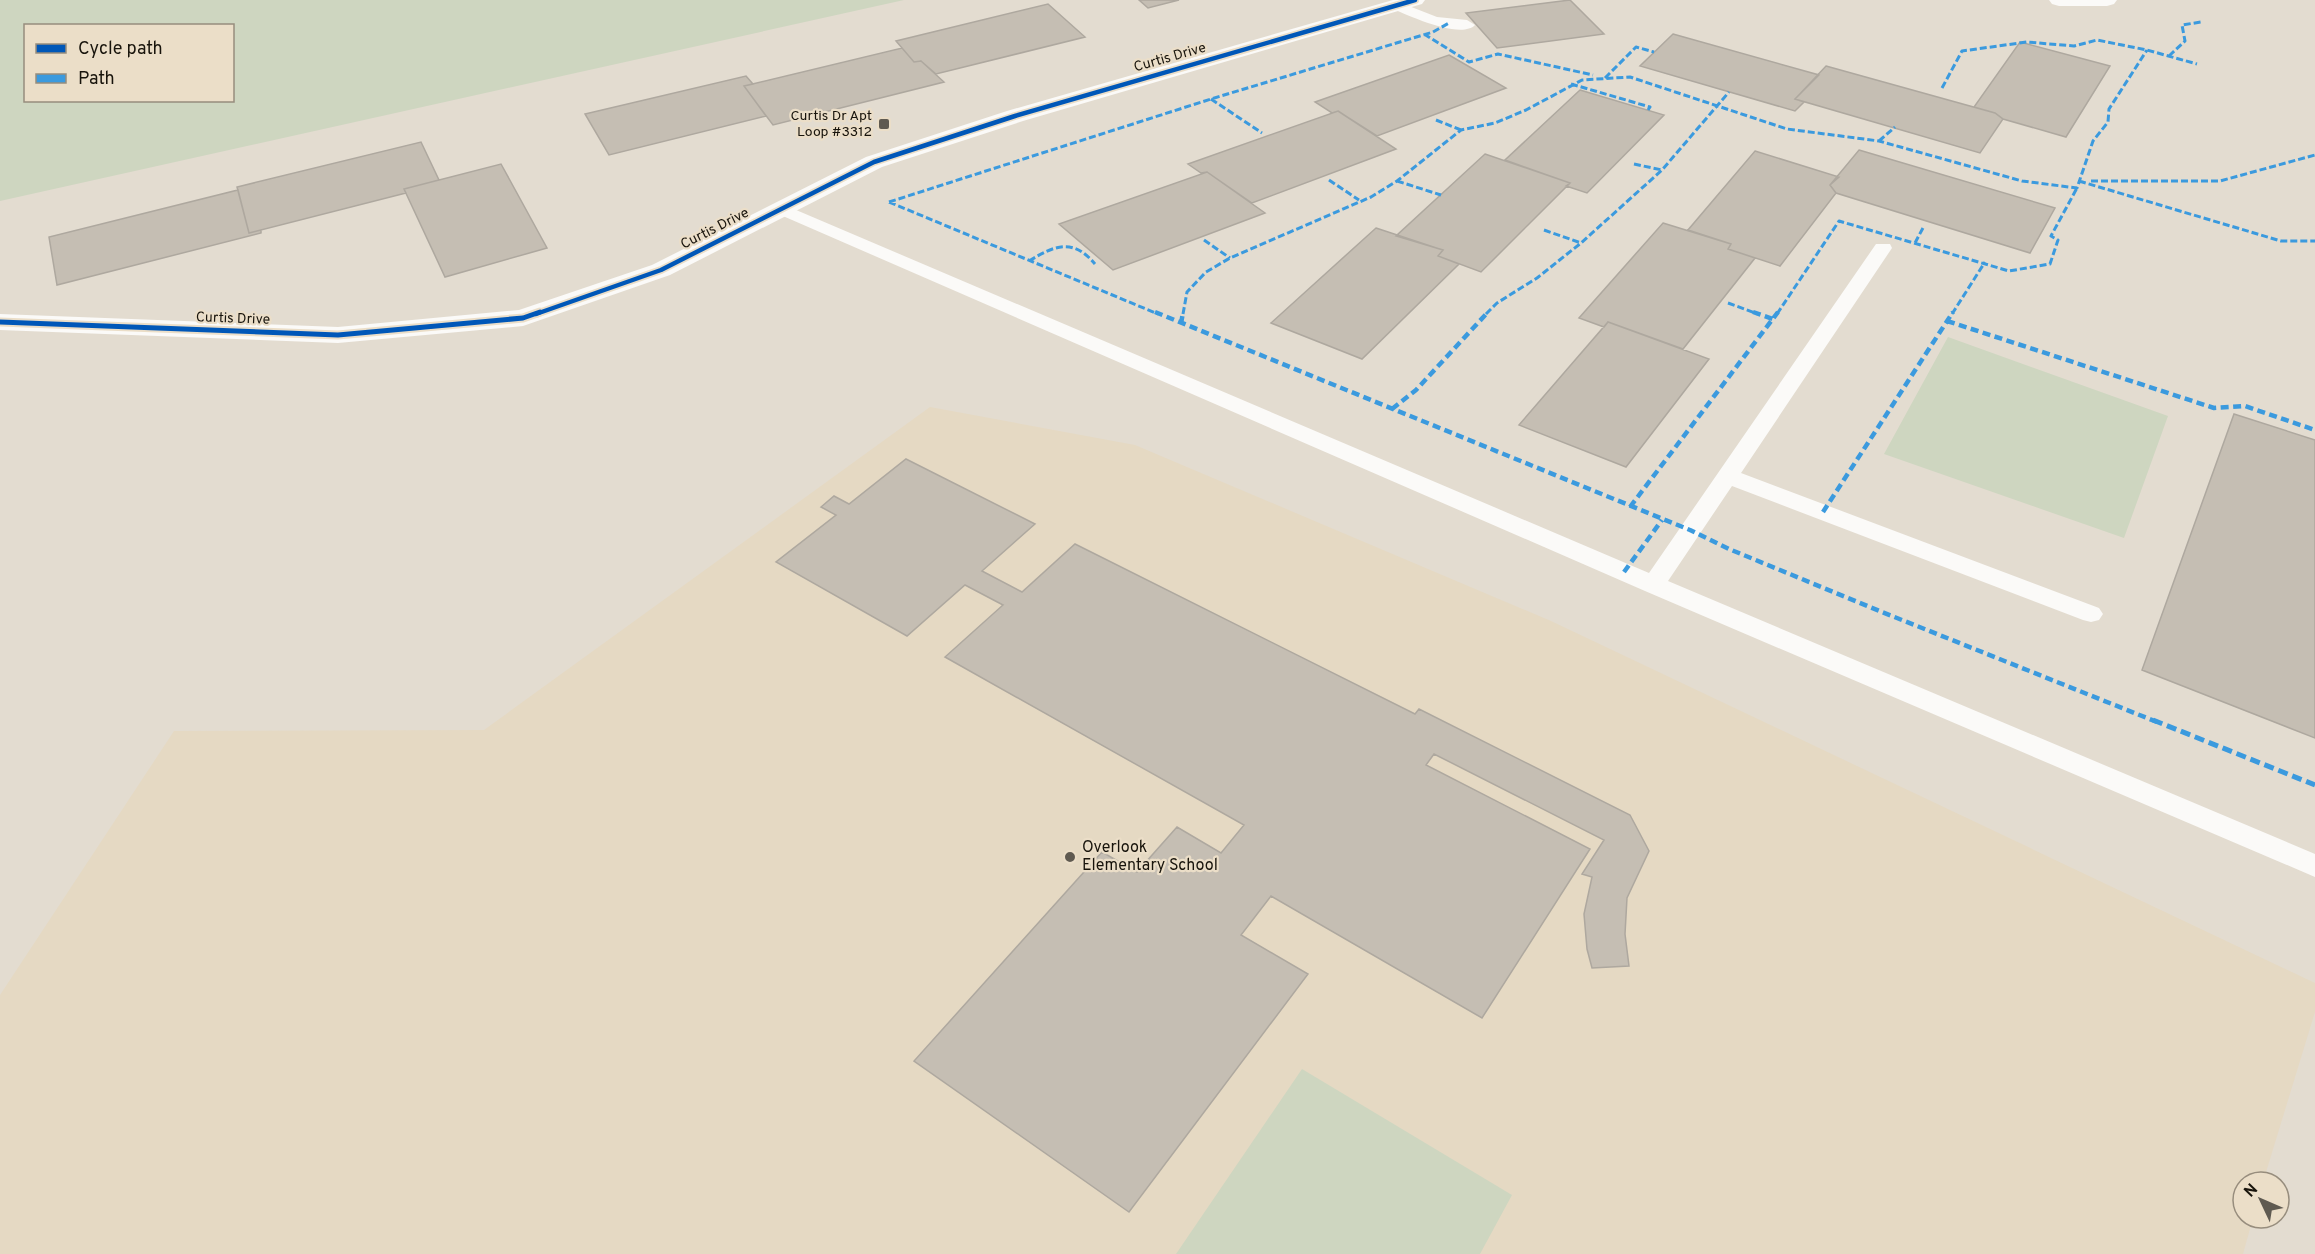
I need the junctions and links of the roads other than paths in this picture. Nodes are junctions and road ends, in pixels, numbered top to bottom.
1 (2059, 0) edge
2 (2107, 0) edge
3 (1405, 3) edge
4 (1467, 25) dead end
5 (782, 209) junction
6 (1882, 248) dead end
7 (0, 322) edge
8 (1727, 476) junction
9 (1653, 585) junction
10 (2091, 614) dead end
11 (2315, 866) edge

1 - 2 street
3 - 4 lane
3 - 5 street, Curtis Drive
5 - 7 street, Curtis Drive
5 - 9 lane
6 - 8 lane
8 - 9 lane
8 - 10 lane
9 - 11 lane

